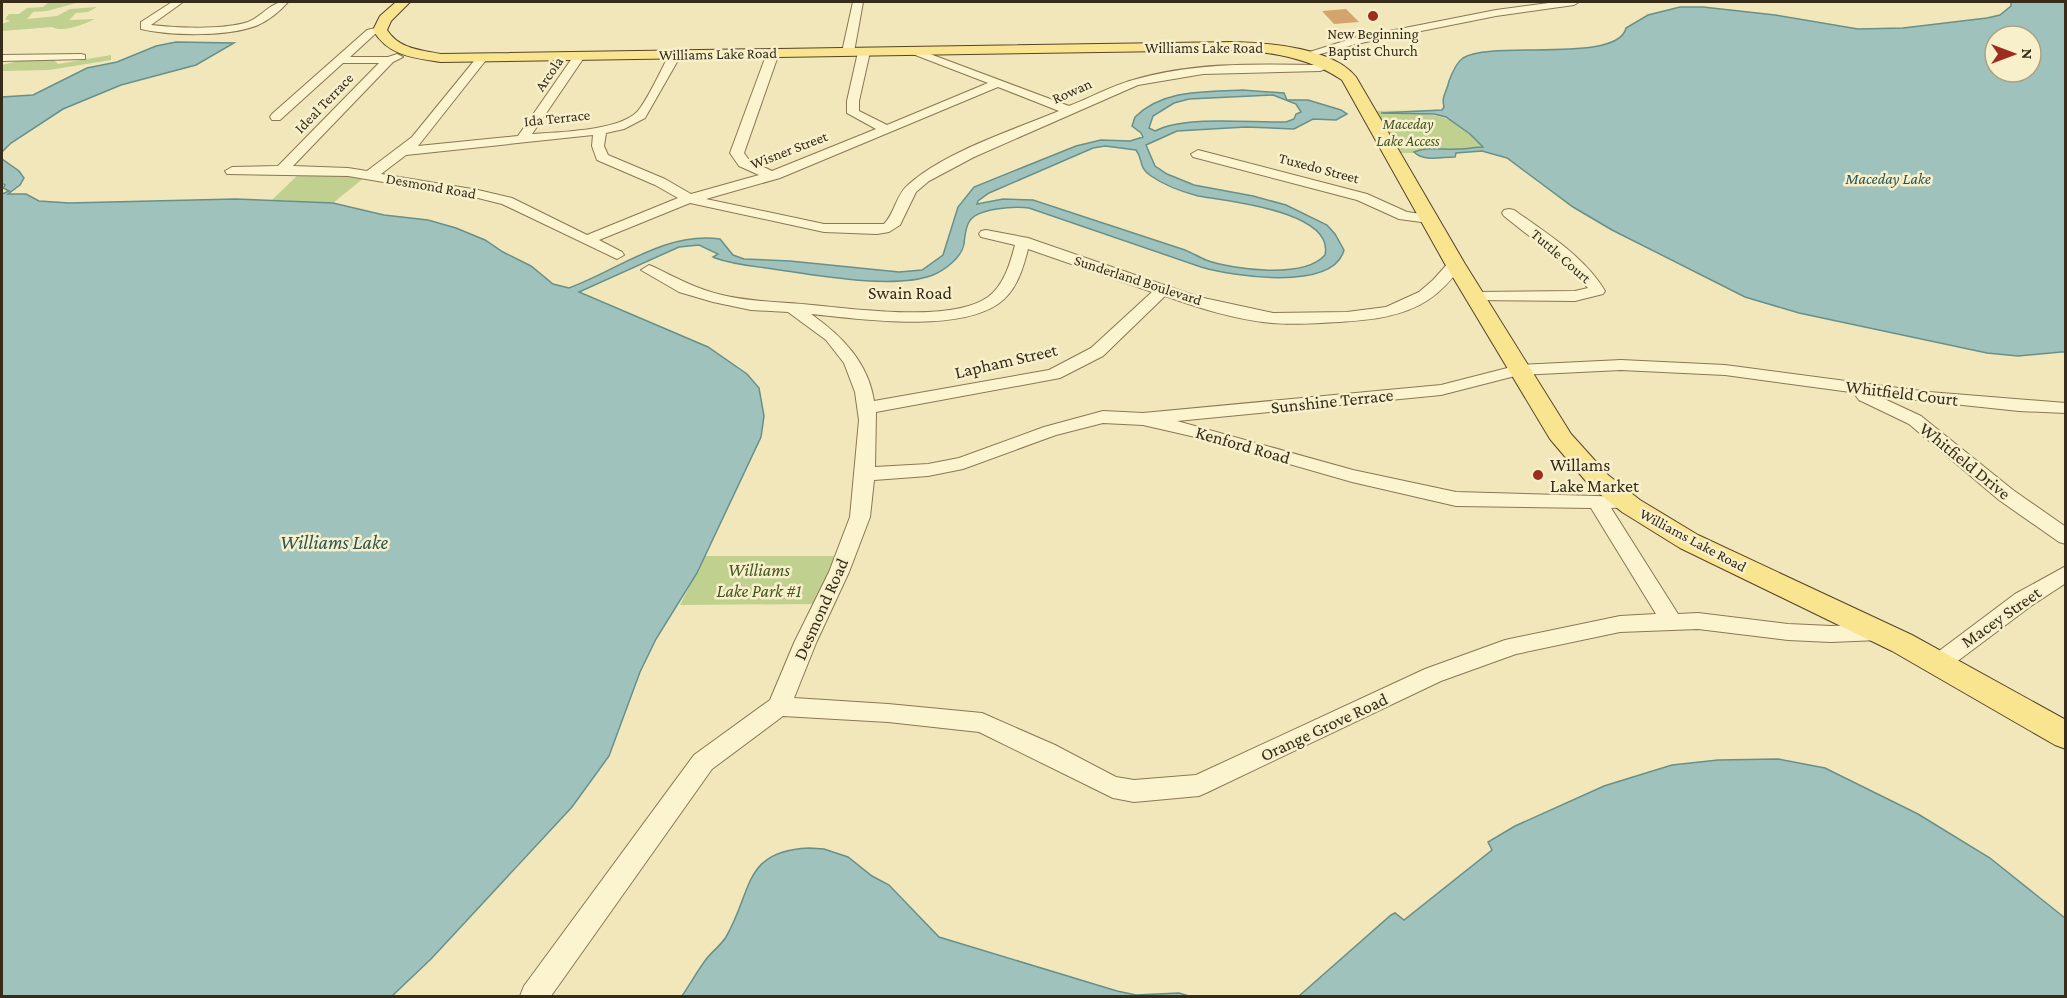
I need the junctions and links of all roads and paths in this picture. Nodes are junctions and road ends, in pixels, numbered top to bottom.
1 (178, 2) edge
2 (283, 2) edge
3 (403, 2) edge
4 (858, 2) edge
5 (1574, 2) edge
6 (380, 30) junction
7 (914, 51) junction
8 (848, 52) junction
9 (864, 52) junction
10 (411, 53) junction
11 (773, 53) junction
12 (675, 55) junction
13 (1306, 55) junction
14 (579, 56) junction
15 (81, 57) dead end
16 (2, 58) edge
17 (482, 58) junction
18 (340, 60) junction
19 (389, 60) junction
20 (1329, 65) junction
21 (999, 83) junction
22 (1070, 111) junction
23 (276, 117) dead end
24 (887, 129) junction
25 (600, 131) junction
26 (523, 138) junction
27 (404, 151) junction
28 (1198, 154) dead end
29 (282, 170) junction
30 (232, 171) dead end
31 (371, 175) junction
32 (771, 176) junction
33 (688, 199) junction
34 (1509, 213) dead end
35 (1429, 219) junction
36 (986, 234) dead end
37 (587, 240) junction
38 (1023, 241) junction
39 (617, 255) dead end
40 (1455, 264) junction
41 (649, 270) dead end
42 (1163, 290) junction
43 (1475, 297) junction
44 (792, 308) junction
45 (1519, 370) junction
46 (1826, 383) junction
47 (1929, 397) junction
48 (866, 408) junction
49 (2066, 408) edge
50 (1143, 419) junction
51 (1928, 430) junction
52 (866, 474) junction
53 (1597, 502) junction
54 (1625, 502) junction
55 (2066, 537) edge
56 (2066, 573) edge
57 (1672, 622) junction
58 (1879, 632) junction
59 (1939, 663) junction
60 (779, 706) junction
61 (2066, 736) edge
62 (534, 996) edge

1 - 2 street
3 - 6 main road
4 - 8 street
5 - 13 street
6 - 10 main road, Williams Lake Road
6 - 18 street
7 - 9 main road, Williams Lake Road
7 - 13 main road, Williams Lake Road
7 - 21 street
8 - 9 main road, Williams Lake Road
8 - 11 main road, Williams Lake Road
9 - 24 street
10 - 17 main road, Williams Lake Road
10 - 19 street
11 - 12 main road, Williams Lake Road
11 - 32 street
12 - 14 main road, Williams Lake Road
12 - 25 street, Ida Terrace
13 - 20 main road, Williams Lake Road
14 - 17 main road, Williams Lake Road
14 - 26 street, Arcola
15 - 16 street
17 - 27 street
18 - 19 street
18 - 23 street
19 - 29 street, Ideal Terrace
20 - 22 street, Rowan
20 - 35 main road, Williams Lake Road
21 - 22 street
21 - 24 street, Wisner Street
22 - 33 street, Rowan
24 - 32 street, Wisner Street
25 - 26 street, Ida Terrace
25 - 33 street
26 - 27 street, Ida Terrace
27 - 31 street
28 - 35 street, Tuxedo Street
29 - 30 street, Desmond Road
29 - 31 street, Desmond Road
31 - 37 street, Desmond Road
32 - 33 street, Wisner Street
33 - 37 street, Wisner Street
34 - 43 street, Tuttle Court
35 - 40 main road, Williams Lake Road
36 - 38 street, Sunderland Boulevard
37 - 39 street, Desmond Road
38 - 42 street, Sunderland Boulevard
38 - 44 street, Swain Road
40 - 42 street, Sunderland Boulevard
40 - 43 main road, Williams Lake Road
41 - 44 street
42 - 48 street, Lapham Street
43 - 45 main road, Williams Lake Road
44 - 48 street, Desmond Road
45 - 46 street, Whitfield Court
45 - 50 street, Sunshine Terrace
45 - 54 main road, Williams Lake Road
46 - 47 street, Whitfield Court
46 - 51 street, Whitfield Drive
47 - 49 street, Whitfield Court
47 - 51 street
48 - 52 street, Desmond Road
50 - 52 street, Kenford Road
50 - 53 street, Kenford Road
51 - 55 street, Whitfield Drive
52 - 60 street, Desmond Road
53 - 54 street, Kenford Road
53 - 57 street, Williams Lake Road
54 - 58 main road, Williams Lake Road
56 - 59 street, Macey Street
57 - 58 street, Orange Grove Road
57 - 60 street, Orange Grove Road
58 - 59 main road, Williams Lake Road
59 - 61 main road, Williams Lake Road
60 - 62 street

